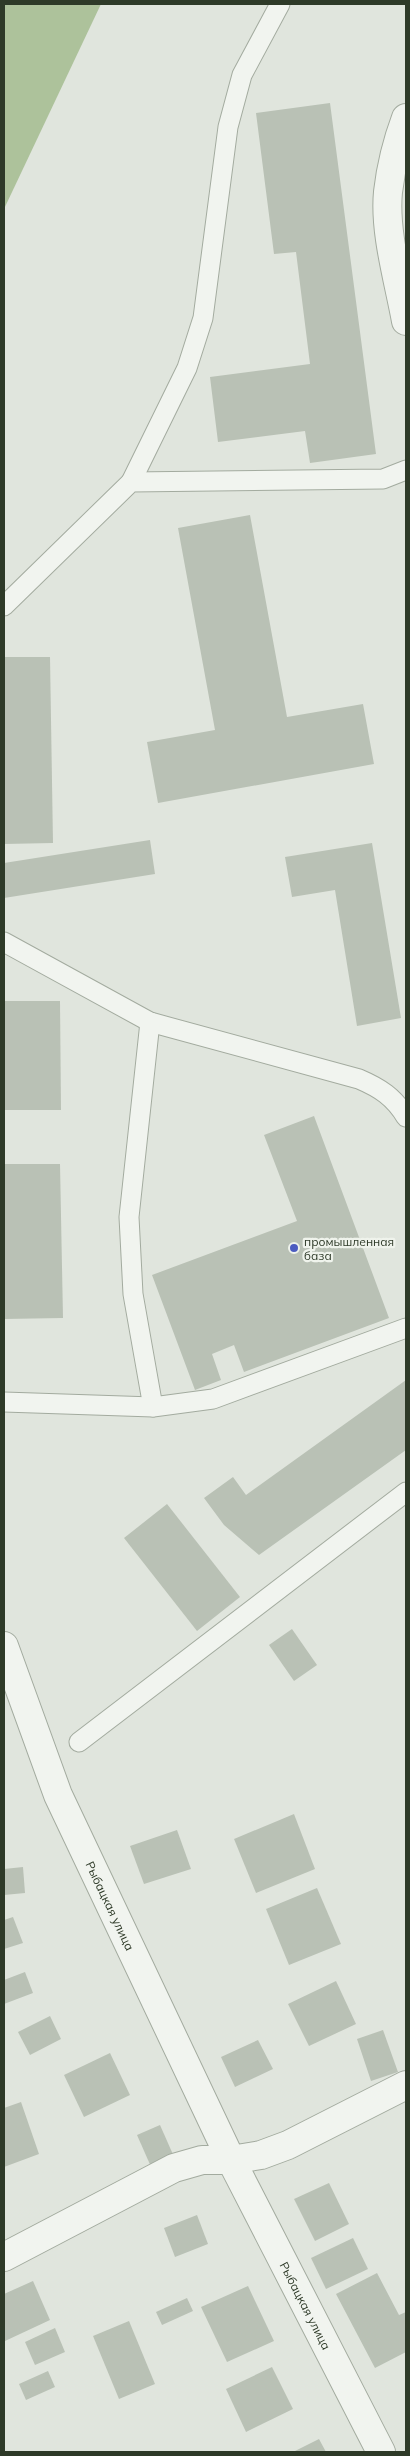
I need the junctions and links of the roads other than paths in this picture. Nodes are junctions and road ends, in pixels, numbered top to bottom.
1 (280, 4) edge
2 (406, 118) edge
3 (406, 322) edge
4 (406, 470) edge
5 (131, 482) junction
6 (4, 606) edge
7 (4, 942) edge
8 (150, 1022) junction
9 (406, 1117) edge
10 (406, 1328) edge
11 (4, 1402) edge
12 (153, 1407) junction
13 (406, 1492) edge
14 (4, 1646) edge
15 (79, 1742) dead end
16 (406, 2085) edge
17 (231, 2160) junction
18 (4, 2257) edge
19 (381, 2452) edge

1 - 5 lane
2 - 3 street
4 - 5 lane
5 - 6 lane
7 - 8 lane
8 - 9 lane
8 - 12 lane
10 - 12 lane
11 - 12 lane
13 - 15 lane
14 - 17 street, Рыбацкая улица
16 - 17 street
17 - 18 street
17 - 19 street, Рыбацкая улица

